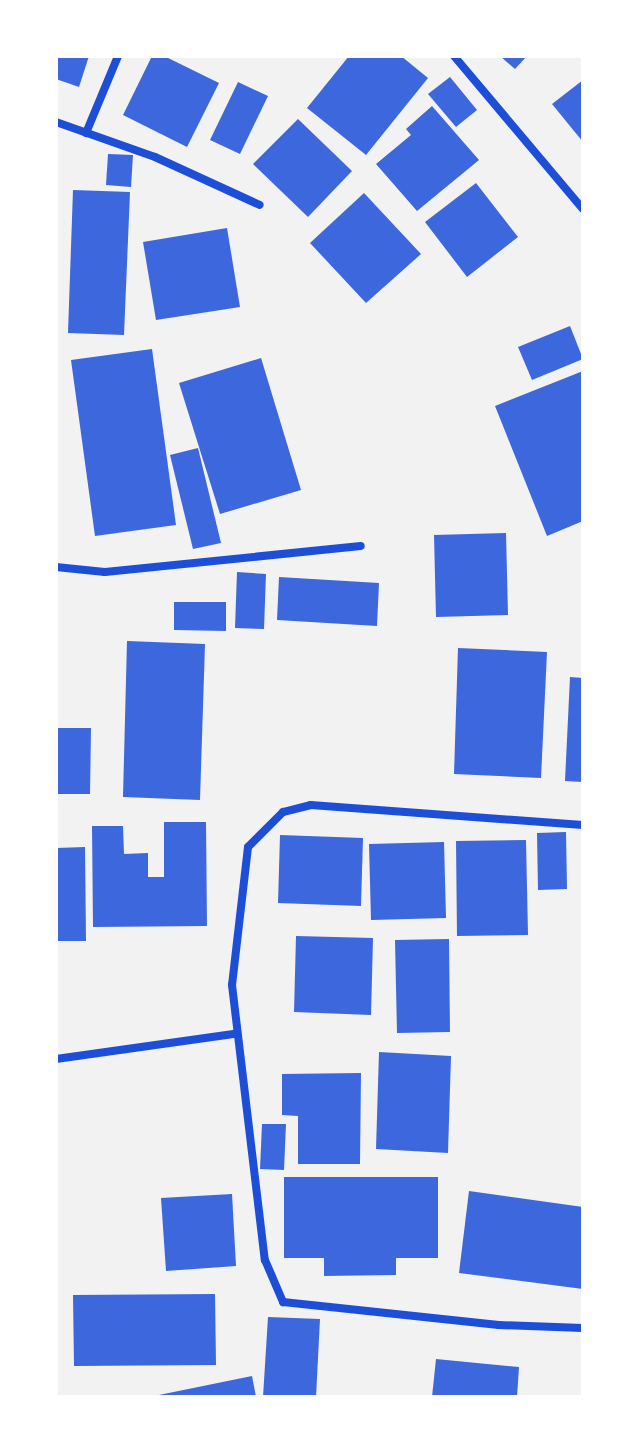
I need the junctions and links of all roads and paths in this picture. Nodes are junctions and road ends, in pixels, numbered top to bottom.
1 (118, 56) edge
2 (454, 56) edge
3 (56, 122) edge
4 (86, 133) junction
5 (260, 205) dead end
6 (583, 209) edge
7 (361, 546) dead end
8 (56, 567) edge
9 (583, 825) edge
10 (235, 1034) junction
11 (56, 1059) edge
12 (583, 1328) edge

1 - 4 street
2 - 6 street
3 - 4 street
4 - 5 street
7 - 8 street
9 - 10 street
10 - 11 street
10 - 12 street

